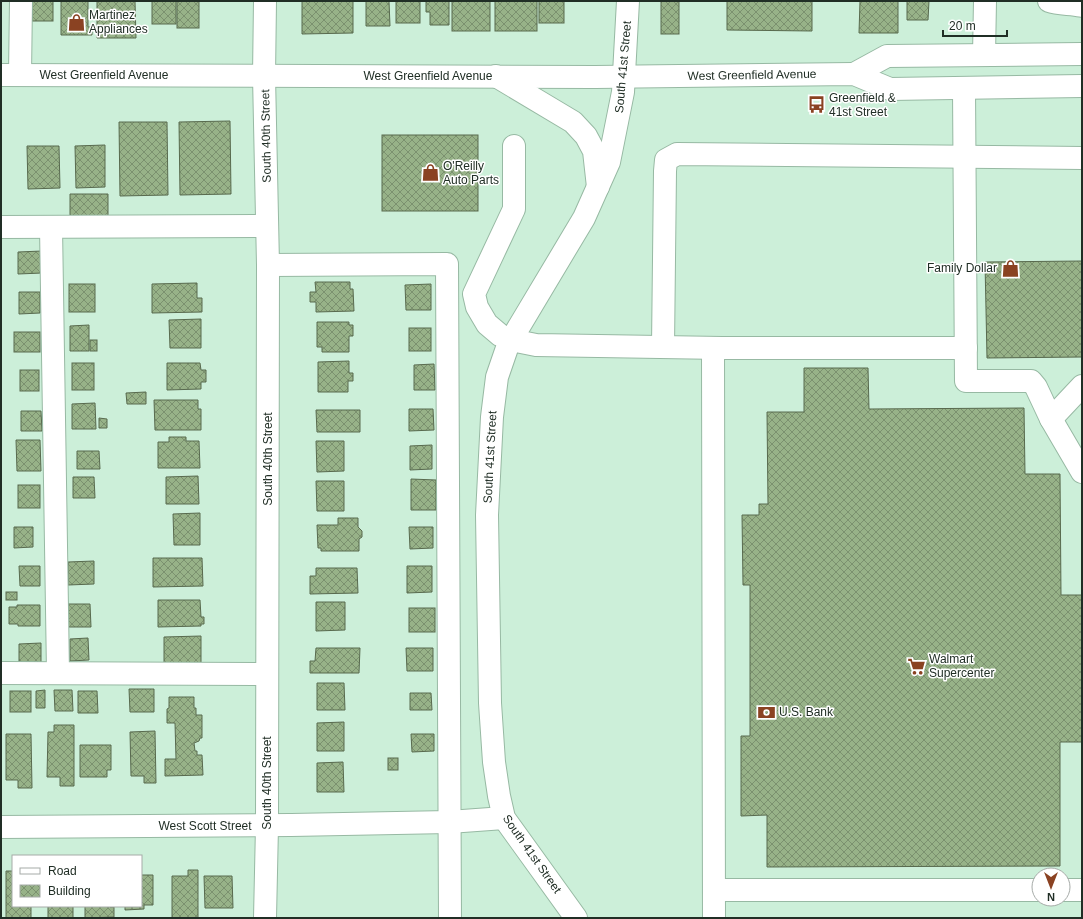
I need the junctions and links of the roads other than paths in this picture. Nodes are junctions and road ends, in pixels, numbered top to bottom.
1 (21, 1) edge
2 (266, 1) edge
3 (628, 1) edge
4 (985, 1) edge
5 (1050, 1) edge
6 (1082, 6) edge
7 (1082, 54) edge
8 (984, 55) junction
9 (854, 74) junction
10 (11, 75) edge
11 (264, 76) junction
12 (495, 76) junction
13 (625, 77) junction
14 (1082, 86) edge
15 (964, 89) junction
16 (514, 146) dead end
17 (965, 156) junction
18 (1082, 158) edge
19 (598, 188) junction
20 (267, 226) junction
21 (1, 227) edge
22 (51, 227) junction
23 (268, 265) junction
24 (512, 340) junction
25 (663, 347) junction
26 (713, 348) junction
27 (966, 348) junction
28 (1082, 386) edge
29 (1051, 419) junction
30 (1082, 472) edge
31 (58, 673) junction
32 (1, 674) edge
33 (267, 674) junction
34 (504, 818) junction
35 (450, 822) junction
36 (267, 826) junction
37 (1, 827) edge
38 (714, 890) junction
39 (1031, 890) edge
40 (1071, 890) edge
41 (1082, 890) edge
42 (265, 918) edge
43 (450, 918) edge
44 (576, 918) edge
45 (714, 918) edge

1 - 10 street
2 - 11 street, South 40th Street
3 - 13 street, South 41st Street
4 - 8 street
5 - 6 street
7 - 8 street, West Greenfield Avenue
8 - 9 street, West Greenfield Avenue
9 - 13 street, West Greenfield Avenue
9 - 15 street, West Greenfield Avenue
10 - 11 street, West Greenfield Avenue
11 - 12 street, West Greenfield Avenue
11 - 20 street, South 40th Street
12 - 13 street, West Greenfield Avenue
12 - 19 street
13 - 19 street, South 41st Street
14 - 15 street, West Greenfield Avenue
15 - 17 street
16 - 24 street
17 - 18 street
17 - 25 street
17 - 27 street
19 - 24 street, South 41st Street
20 - 22 street
20 - 23 street, South 40th Street
21 - 22 street
22 - 31 street
23 - 33 street, South 40th Street
23 - 35 street
24 - 25 street
24 - 34 street, South 41st Street
25 - 26 street
26 - 27 street
26 - 38 street
27 - 29 street
28 - 29 street
29 - 30 street
31 - 32 street
31 - 33 street
33 - 36 street, South 40th Street
34 - 35 street, West Scott Street
34 - 44 street, South 41st Street
35 - 36 street, West Scott Street
35 - 43 street
36 - 37 street, West Scott Street
36 - 42 street, South 40th Street
38 - 39 street
38 - 45 street
40 - 41 street

